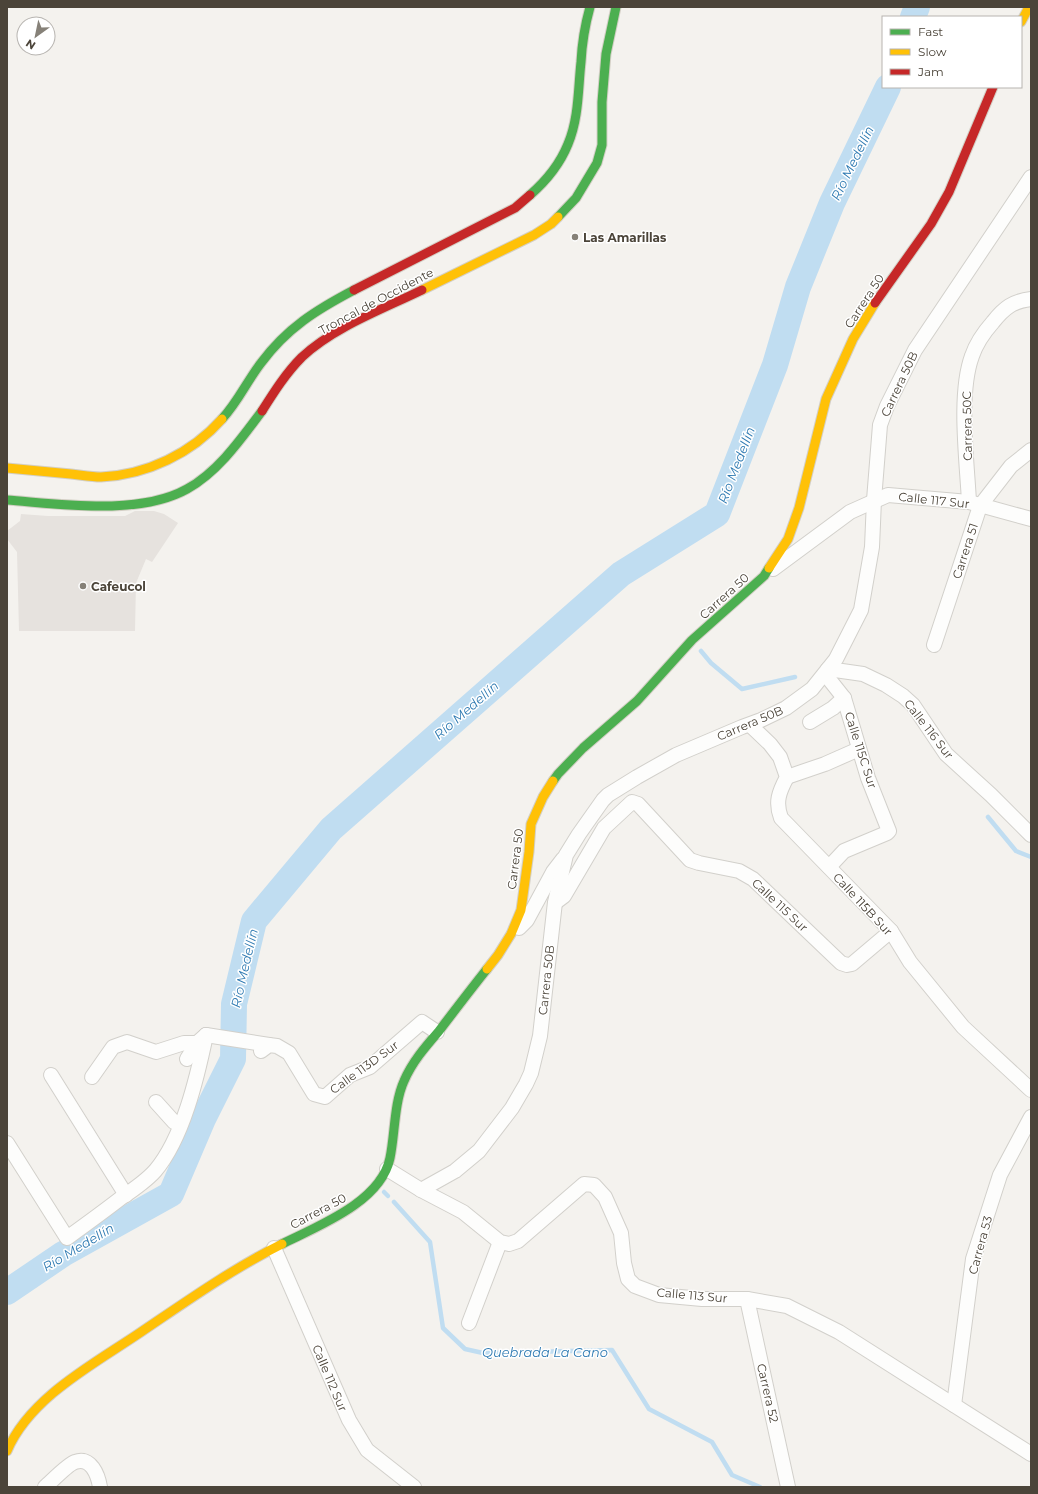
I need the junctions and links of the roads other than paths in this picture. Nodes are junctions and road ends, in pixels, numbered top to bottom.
1 (590, 7) edge
2 (616, 7) edge
3 (1029, 7) edge
4 (1022, 20) edge
5 (993, 88) edge
6 (1031, 177) edge
7 (1026, 299) edge
8 (1031, 450) edge
9 (7, 468) edge
10 (7, 500) edge
11 (874, 500) junction
12 (974, 504) junction
13 (1031, 519) edge
14 (764, 576) junction
15 (934, 645) dead end
16 (826, 672) junction
17 (844, 698) junction
18 (810, 722) dead end
19 (750, 725) junction
20 (859, 749) junction
21 (787, 777) junction
22 (1031, 835) edge
23 (566, 855) junction
24 (829, 867) junction
25 (555, 902) junction
26 (891, 931) junction
27 (506, 942) junction
28 (437, 1032) junction
29 (202, 1039) junction
30 (187, 1059) dead end
31 (51, 1075) dead end
32 (92, 1077) dead end
33 (1031, 1090) edge
34 (156, 1102) dead end
35 (1031, 1117) edge
36 (180, 1124) junction
37 (7, 1142) edge
38 (387, 1169) junction
39 (421, 1190) junction
40 (126, 1195) junction
41 (500, 1242) junction
42 (274, 1248) junction
43 (747, 1299) junction
44 (469, 1322) dead end
45 (954, 1405) junction
46 (7, 1451) edge
47 (1031, 1454) edge
48 (45, 1487) edge
49 (100, 1487) edge
50 (414, 1487) edge
51 (788, 1487) edge

1 - 9 main road, Troncal de Occidente
2 - 10 main road, Troncal de Occidente
3 - 4 main road
5 - 14 main road, Carrera 50
6 - 11 street, Carrera 50B
7 - 12 street, Carrera 50C
8 - 12 street, Carrera 51
11 - 12 street, Calle 117 Sur
11 - 14 street, Calle 117 Sur
11 - 16 street, Carrera 50B
12 - 13 street, Calle 117 Sur
12 - 15 street, Carrera 51
14 - 27 main road, Carrera 50
16 - 17 street, Calle 115C Sur
16 - 19 street, Carrera 50B
16 - 22 street, Calle 116 Sur
17 - 18 street
17 - 20 street, Calle 115C Sur
19 - 21 street
19 - 23 street, Carrera 50B
20 - 21 street
20 - 24 street, Calle 115C Sur
21 - 24 street, Calle 115B Sur
23 - 25 street, Carrera 50B
23 - 27 street
24 - 26 street, Calle 115B Sur
25 - 26 street, Calle 115 Sur
25 - 39 street, Carrera 50B
26 - 33 street, Calle 115B Sur
27 - 28 main road, Carrera 50
28 - 29 street, Calle 113D Sur
28 - 38 main road, Carrera 50
29 - 30 street
29 - 32 street
29 - 36 street
31 - 40 street
34 - 36 street
35 - 45 street, Carrera 53
36 - 40 street
37 - 40 street
38 - 39 street
38 - 42 main road, Carrera 50
39 - 41 street
41 - 43 street, Calle 113 Sur
41 - 44 street
42 - 46 main road, Carrera 50
42 - 50 street, Calle 112 Sur
43 - 45 street, Calle 113 Sur
43 - 51 street, Carrera 52
45 - 47 street, Calle 113 Sur
48 - 49 street

